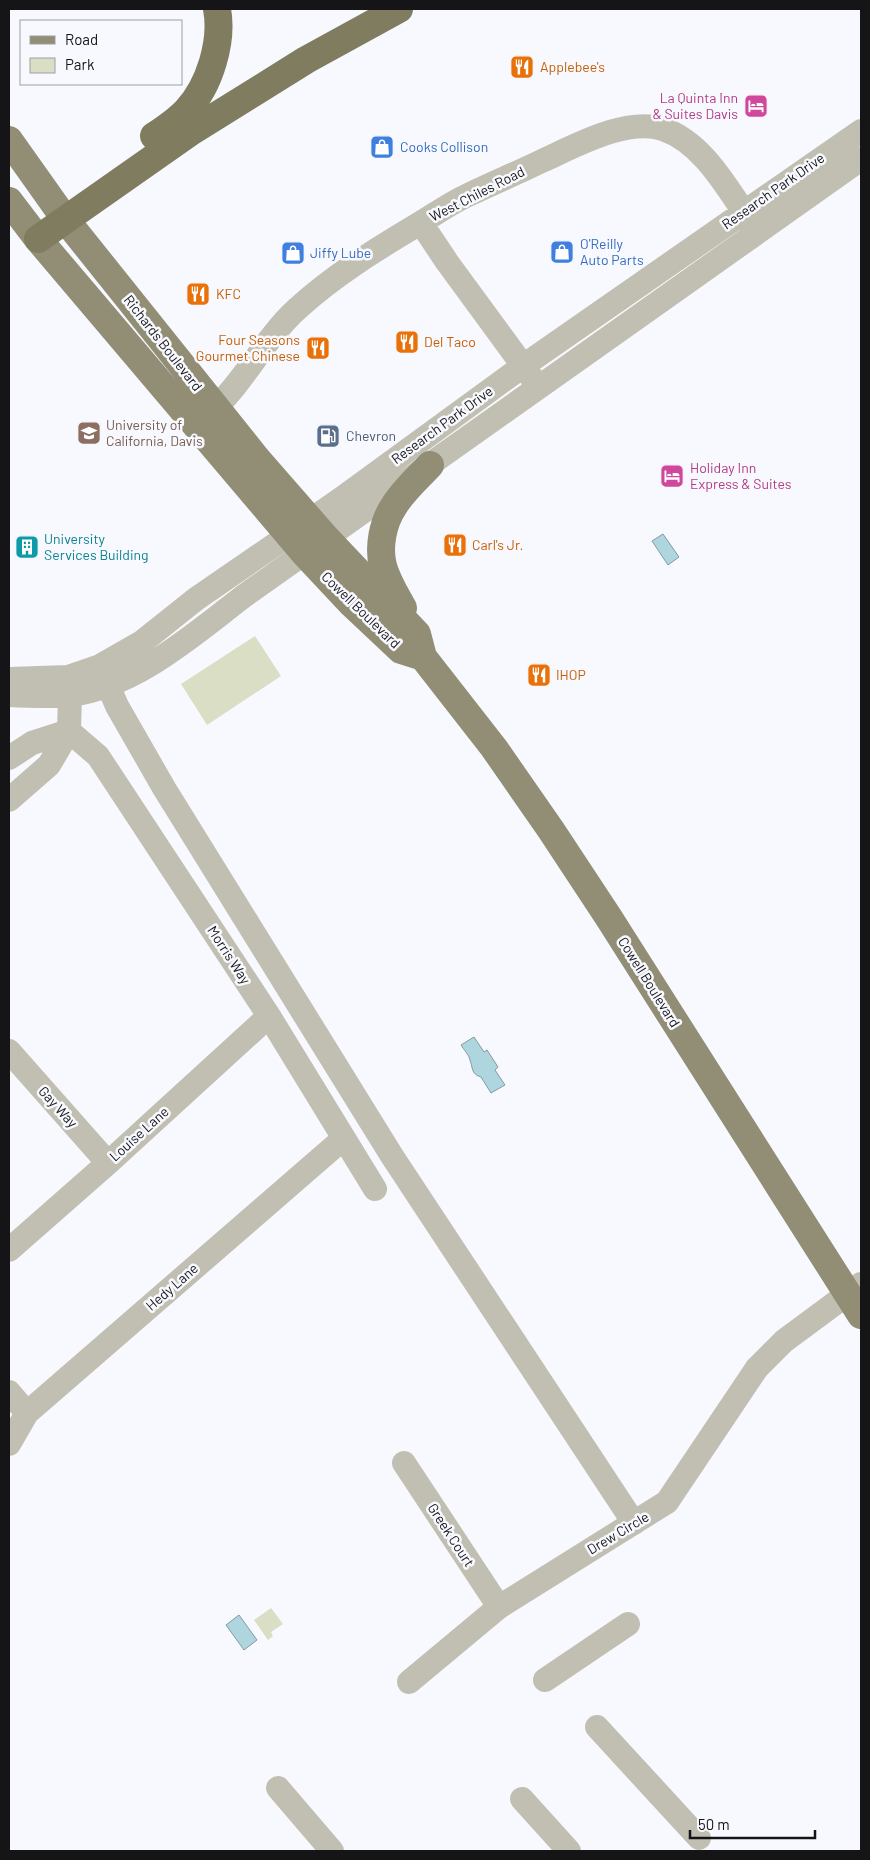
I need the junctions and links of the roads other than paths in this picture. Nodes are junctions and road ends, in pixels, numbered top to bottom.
1 (217, 9) edge
2 (399, 9) edge
3 (861, 131) edge
4 (9, 140) edge
5 (861, 159) edge
6 (9, 201) edge
7 (60, 212) junction
8 (744, 212) junction
9 (421, 222) junction
10 (758, 231) junction
11 (33, 232) junction
12 (523, 366) junction
13 (539, 387) junction
14 (215, 408) junction
15 (430, 465) junction
16 (307, 537) junction
17 (420, 646) junction
18 (103, 676) junction
19 (9, 679) edge
20 (69, 686) junction
21 (9, 695) edge
22 (69, 731) junction
23 (9, 758) edge
24 (9, 800) edge
25 (269, 1016) junction
26 (9, 1051) edge
27 (344, 1138) junction
28 (108, 1163) junction
29 (375, 1189) dead end
30 (9, 1250) edge
31 (857, 1297) edge
32 (9, 1392) edge
33 (27, 1413) junction
34 (9, 1444) edge
35 (404, 1463) dead end
36 (634, 1523) junction
37 (499, 1607) junction
38 (628, 1624) dead end
39 (545, 1680) dead end
40 (409, 1682) dead end
41 (597, 1727) dead end
42 (278, 1788) dead end
43 (522, 1800) dead end
44 (699, 1838) dead end
45 (332, 1851) edge
46 (569, 1851) edge

1 - 7 highway
2 - 7 highway
3 - 8 street, Research Park Drive
4 - 7 main road, Richards Boulevard
5 - 10 street, Research Park Drive
6 - 11 main road, Richards Boulevard
7 - 11 highway
7 - 14 main road, Richards Boulevard
8 - 9 street, West Chiles Road
8 - 10 street, West Chiles Road
8 - 12 street, Research Park Drive
9 - 12 street
9 - 14 street, West Chiles Road
10 - 13 street, Research Park Drive
11 - 16 main road, Richards Boulevard
12 - 13 street
12 - 16 street, Research Park Drive
13 - 15 street, Research Park Drive
14 - 16 main road, Richards Boulevard
15 - 16 street, Research Park Drive
15 - 17 main road
16 - 17 main road, Cowell Boulevard
16 - 18 street, Research Park Drive
17 - 31 main road, Cowell Boulevard
18 - 20 street, Research Park Drive
18 - 36 street
19 - 20 street, Research Park Drive
20 - 21 street, Research Park Drive
20 - 22 street
22 - 23 street
22 - 24 street
22 - 25 street, Morris Way
25 - 27 street, Morris Way
25 - 28 street, Louise Lane
26 - 28 street, Gay Way
27 - 29 street, Morris Way
27 - 33 street, Hedy Lane
28 - 30 street, Louise Lane
31 - 36 street, Drew Circle
32 - 33 street
33 - 34 street, Hedy Lane
35 - 37 street, Greek Court
36 - 37 street, Drew Circle
37 - 40 street, Drew Circle
38 - 39 street
41 - 44 street
42 - 45 street
43 - 46 street

